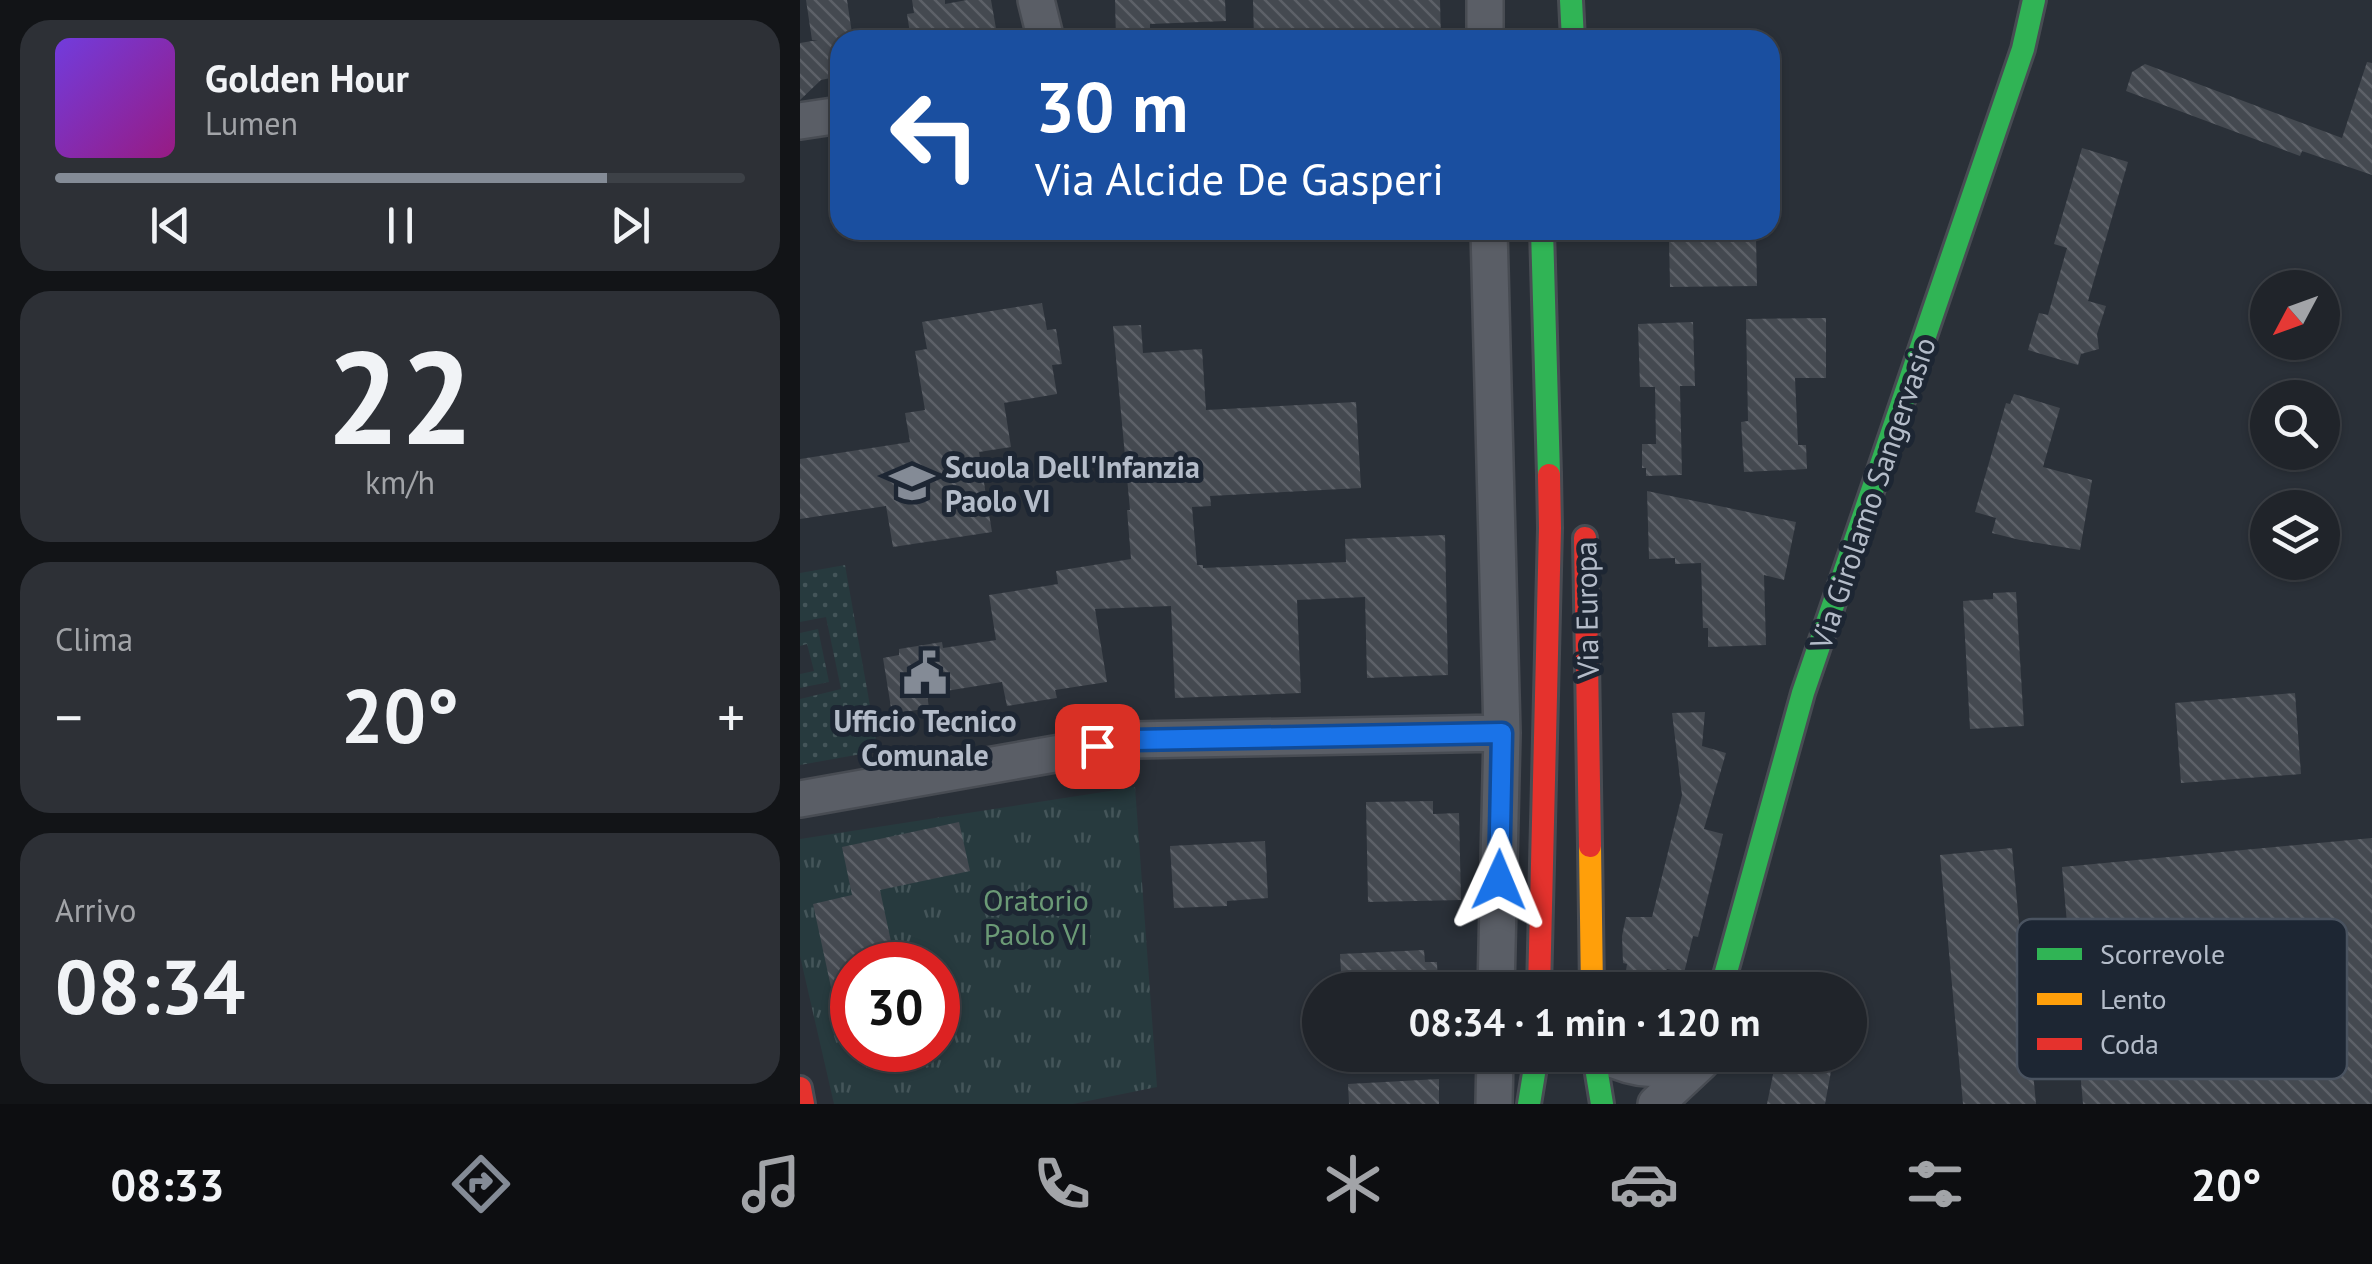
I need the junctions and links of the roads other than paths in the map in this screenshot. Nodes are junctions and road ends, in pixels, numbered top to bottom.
1 (1036, 0) edge
2 (1485, 0) edge
3 (1571, 0) edge
4 (2034, 0) edge
5 (1044, 30) edge
6 (1485, 30) edge
7 (1572, 30) edge
8 (830, 116) edge
9 (800, 121) edge
10 (1490, 240) edge
11 (1542, 240) edge
12 (1584, 512) dead end
13 (1550, 528) junction
14 (1497, 530) junction
15 (1502, 733) junction
16 (800, 799) edge
17 (1496, 972) edge
18 (1539, 972) edge
19 (1592, 972) edge
20 (1726, 972) edge
21 (1495, 1072) edge
22 (1534, 1072) edge
23 (1597, 1072) edge
24 (1694, 1083) edge
25 (800, 1088) edge
26 (804, 1104) edge
27 (1494, 1104) edge
28 (1529, 1104) edge
29 (1602, 1104) edge
30 (1656, 1104) edge

1 - 5 street
2 - 6 street
3 - 7 main road
4 - 20 main road, Via Girolamo Sangervasio
8 - 9 street
10 - 14 street
11 - 13 main road, Via Europa
12 - 19 main road, Via Europa
13 - 14 street, Via Europa
13 - 18 main road, Via Europa
14 - 15 street
15 - 16 street
15 - 17 street
21 - 27 street
22 - 28 main road
23 - 29 main road
24 - 30 street
25 - 26 main road

